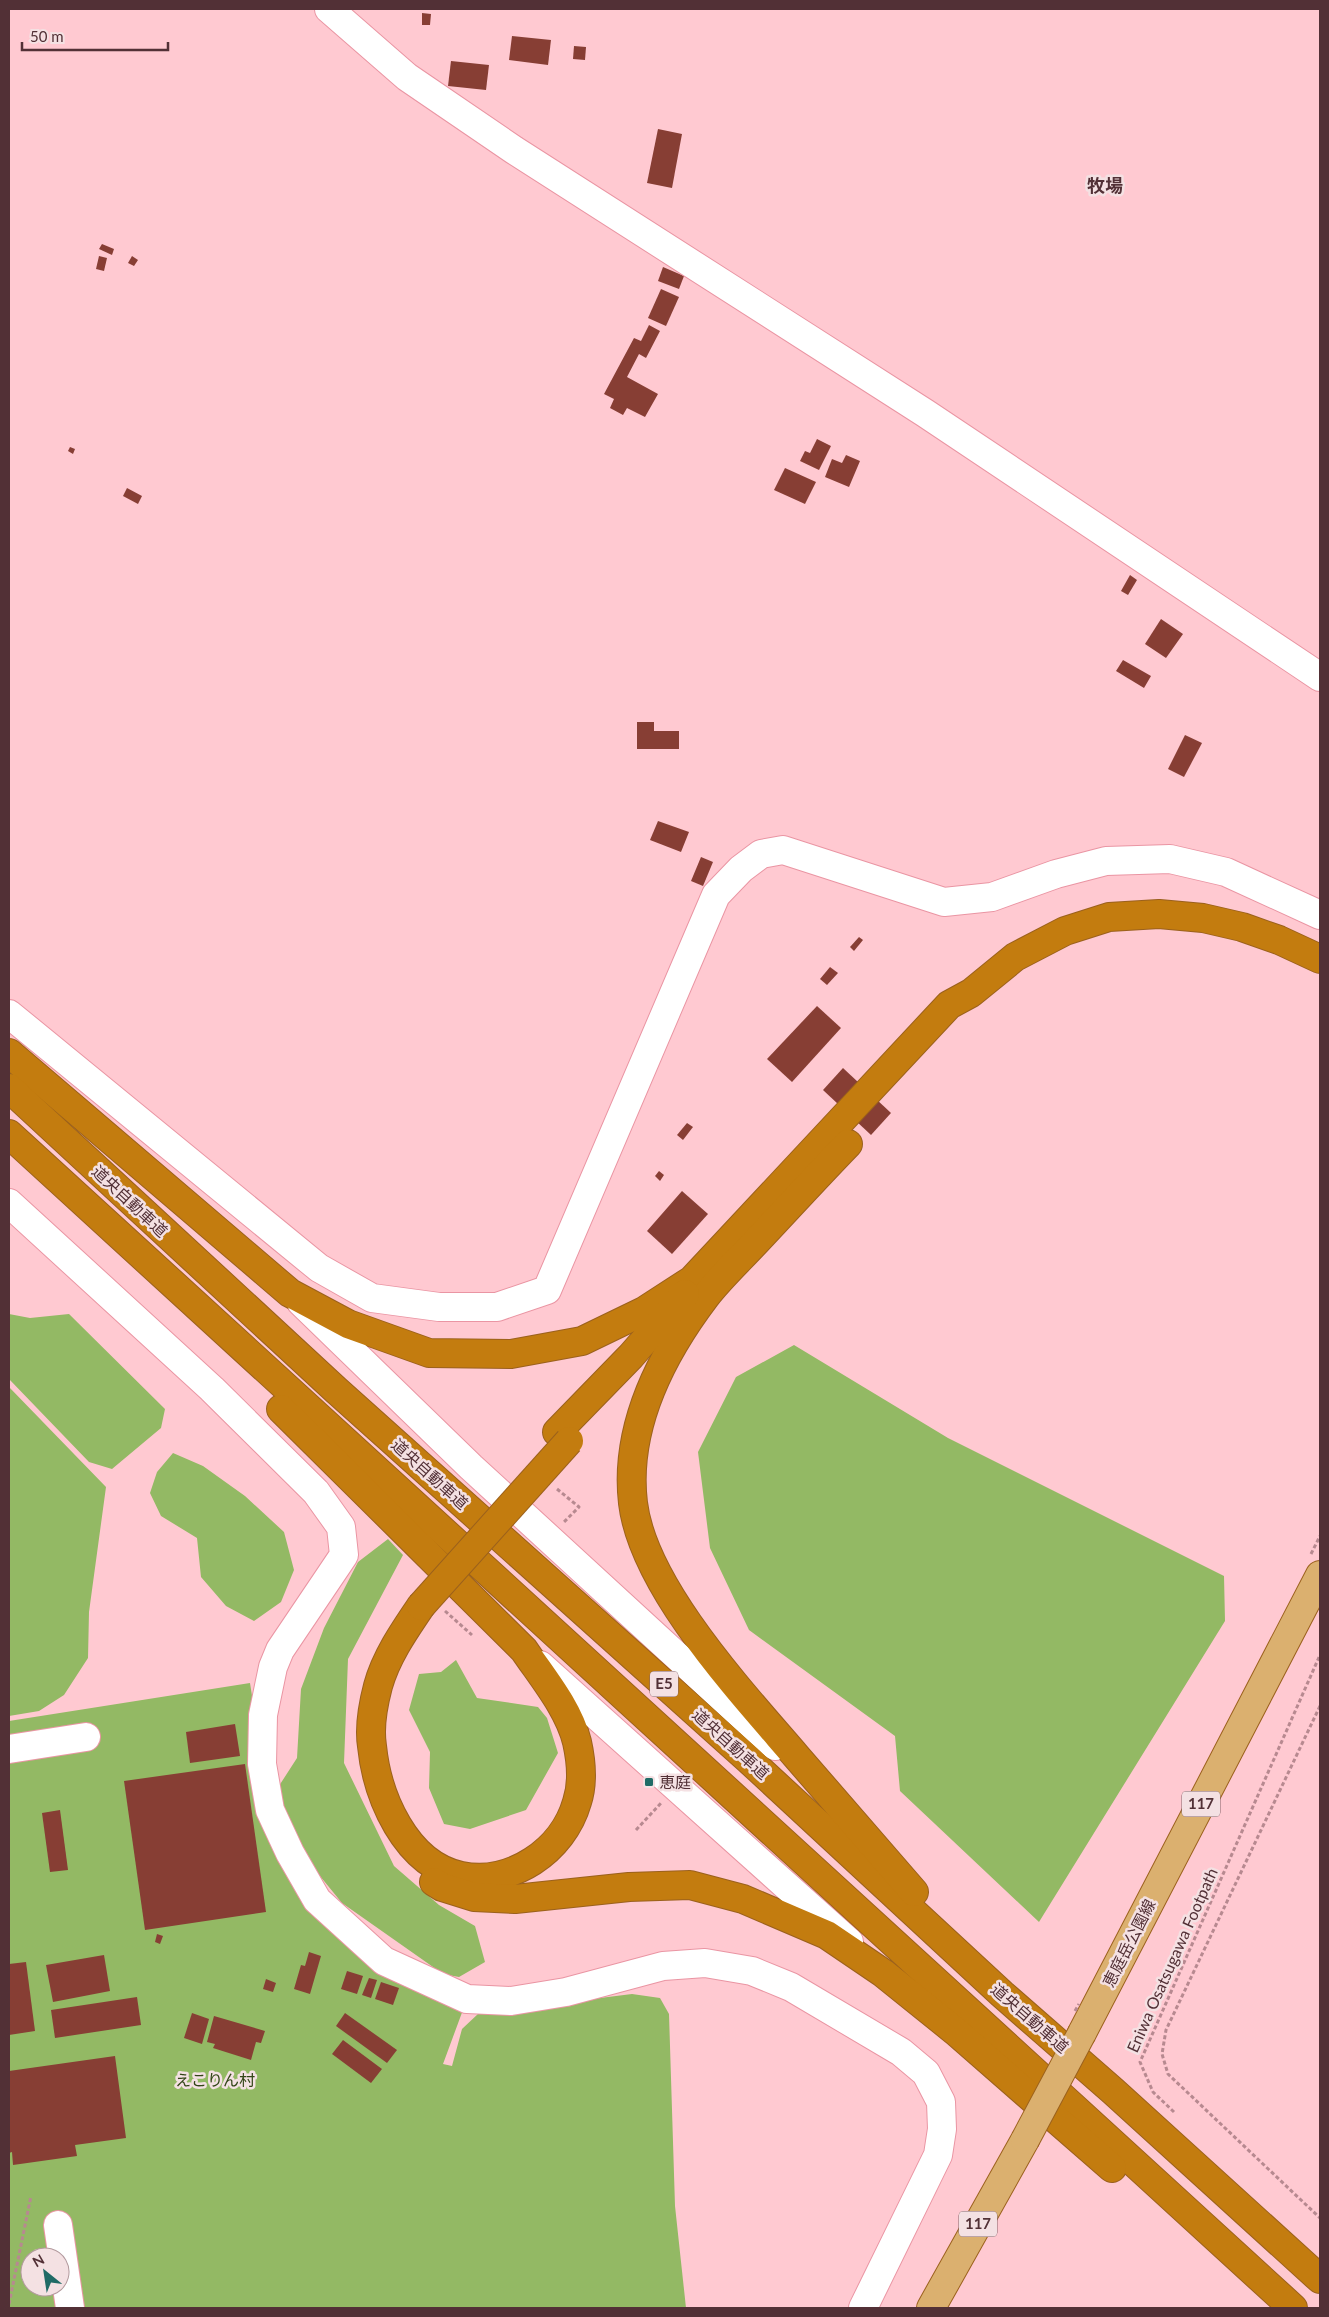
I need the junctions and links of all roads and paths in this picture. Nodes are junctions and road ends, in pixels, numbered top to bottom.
1 (329, 9) edge
2 (1320, 677) edge
3 (1320, 915) edge
4 (1320, 959) edge
5 (9, 1014) edge
6 (9, 1053) edge
7 (9, 1088) edge
8 (9, 1134) edge
9 (9, 1142) edge
10 (9, 1203) edge
11 (700, 1287) junction
12 (290, 1293) junction
13 (550, 1483) dead end
14 (562, 1524) dead end
15 (1320, 1575) edge
16 (424, 1602) junction
17 (472, 1635) dead end
18 (524, 1650) junction
19 (1320, 1655) edge
20 (1320, 1706) edge
21 (86, 1737) dead end
22 (9, 1749) edge
23 (662, 1802) dead end
24 (844, 1811) junction
25 (636, 1830) dead end
26 (883, 1973) junction
27 (1002, 1994) junction
28 (1181, 2119) dead end
29 (31, 2196) dead end
30 (1320, 2218) edge
31 (58, 2225) dead end
32 (1320, 2280) edge
33 (9, 2304) edge
34 (70, 2308) edge
35 (863, 2308) edge
36 (931, 2308) edge
37 (1274, 2308) edge
38 (1293, 2308) edge

1 - 2 street
3 - 5 street
4 - 11 highway
6 - 12 highway
7 - 27 highway, 道央自動車道 / E5
8 - 38 highway, 道央自動車道 / E5
9 - 18 highway
10 - 35 street
11 - 12 highway
11 - 16 highway, bridge
11 - 24 highway
12 - 24 street
13 - 14 path
15 - 36 main road, 恵庭岳公園線 / 117, bridge
16 - 17 path
16 - 18 highway
16 - 26 highway
18 - 26 street
19 - 28 path, Eniwa Osatsugawa Footpath
20 - 30 path
21 - 22 street
23 - 25 path
24 - 27 highway
26 - 37 highway
27 - 32 highway, 道央自動車道 / E5
29 - 33 path
31 - 34 street

